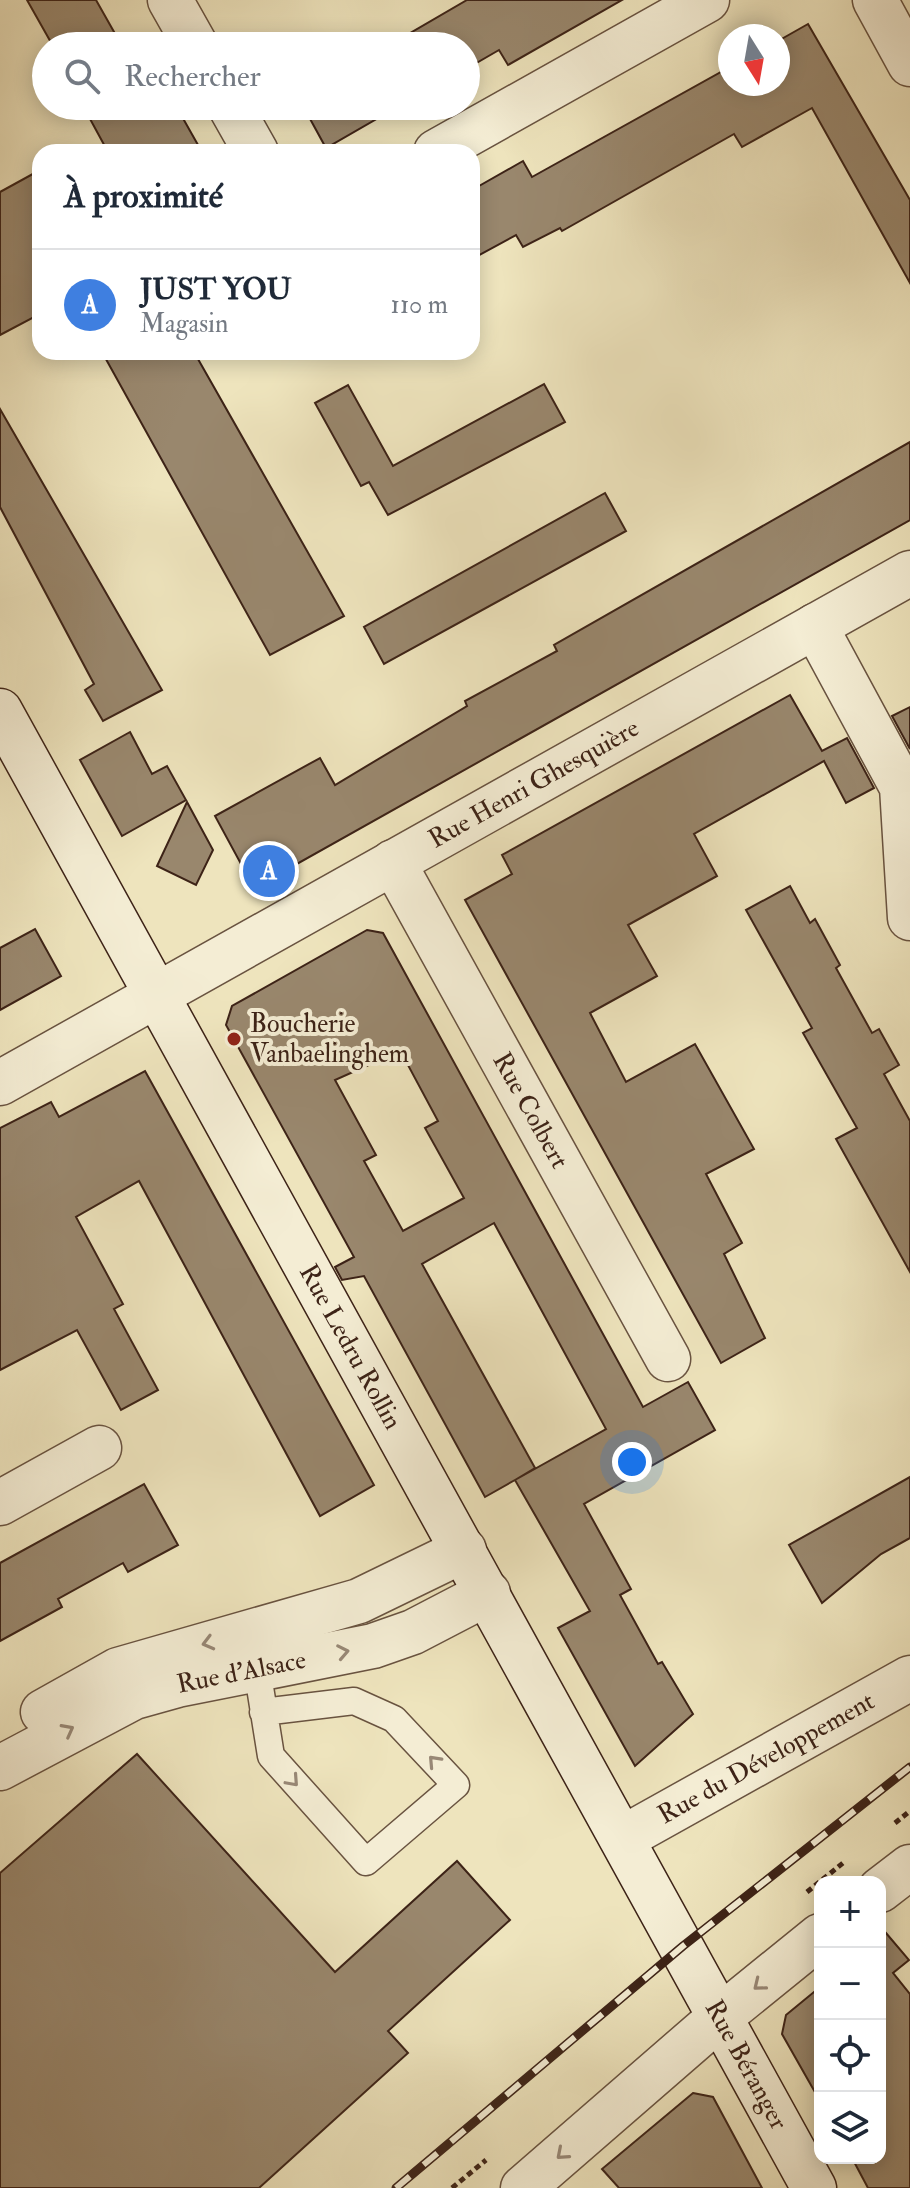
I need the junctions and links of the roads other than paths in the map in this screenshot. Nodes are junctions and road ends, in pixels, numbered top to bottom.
1 (170, 0) edge
2 (707, 0) edge
3 (875, 0) edge
4 (188, 32) edge
5 (910, 64) edge
6 (238, 120) edge
7 (251, 144) edge
8 (450, 144) edge
9 (910, 573) edge
10 (815, 626) junction
11 (0, 711) edge
12 (393, 862) junction
13 (910, 918) edge
14 (156, 994) junction
15 (0, 1083) edge
16 (668, 1359) dead end
17 (99, 1448) dead end
18 (0, 1503) edge
19 (464, 1550) junction
20 (488, 1593) junction
21 (255, 1650) junction
22 (910, 1678) edge
23 (263, 1712) junction
24 (0, 1737) edge
25 (0, 1768) edge
26 (623, 1838) junction
27 (910, 1867) edge
28 (886, 1885) edge
29 (814, 1940) edge
30 (712, 1999) junction
31 (523, 2188) edge
32 (814, 2188) edge

1 - 4 street
2 - 8 street
3 - 5 street
6 - 7 street
9 - 10 street, Rue Henri Ghesquière
10 - 12 street, Rue Henri Ghesquière
10 - 13 street
11 - 14 street, Rue Ledru Rollin
12 - 14 street, Rue Henri Ghesquière
12 - 16 street, Rue Colbert
14 - 15 street, Rue Henri Ghesquière
14 - 19 street, Rue Ledru Rollin
17 - 18 street
19 - 20 street, Rue Ledru Rollin
19 - 21 street, Rue d'Alsace
21 -> 20 street, Rue d'Alsace
20 - 26 street, Rue Ledru Rollin
21 - 23 lane
21 -> 24 street, Rue d'Alsace
25 -> 21 street, Rue d'Alsace
22 - 26 street, Rue du Développement
23 -> 23 lane
26 - 30 street, Rue Ledru Rollin
27 - 28 street
29 -> 30 street
30 -> 31 street
30 - 32 street, Rue Béranger

